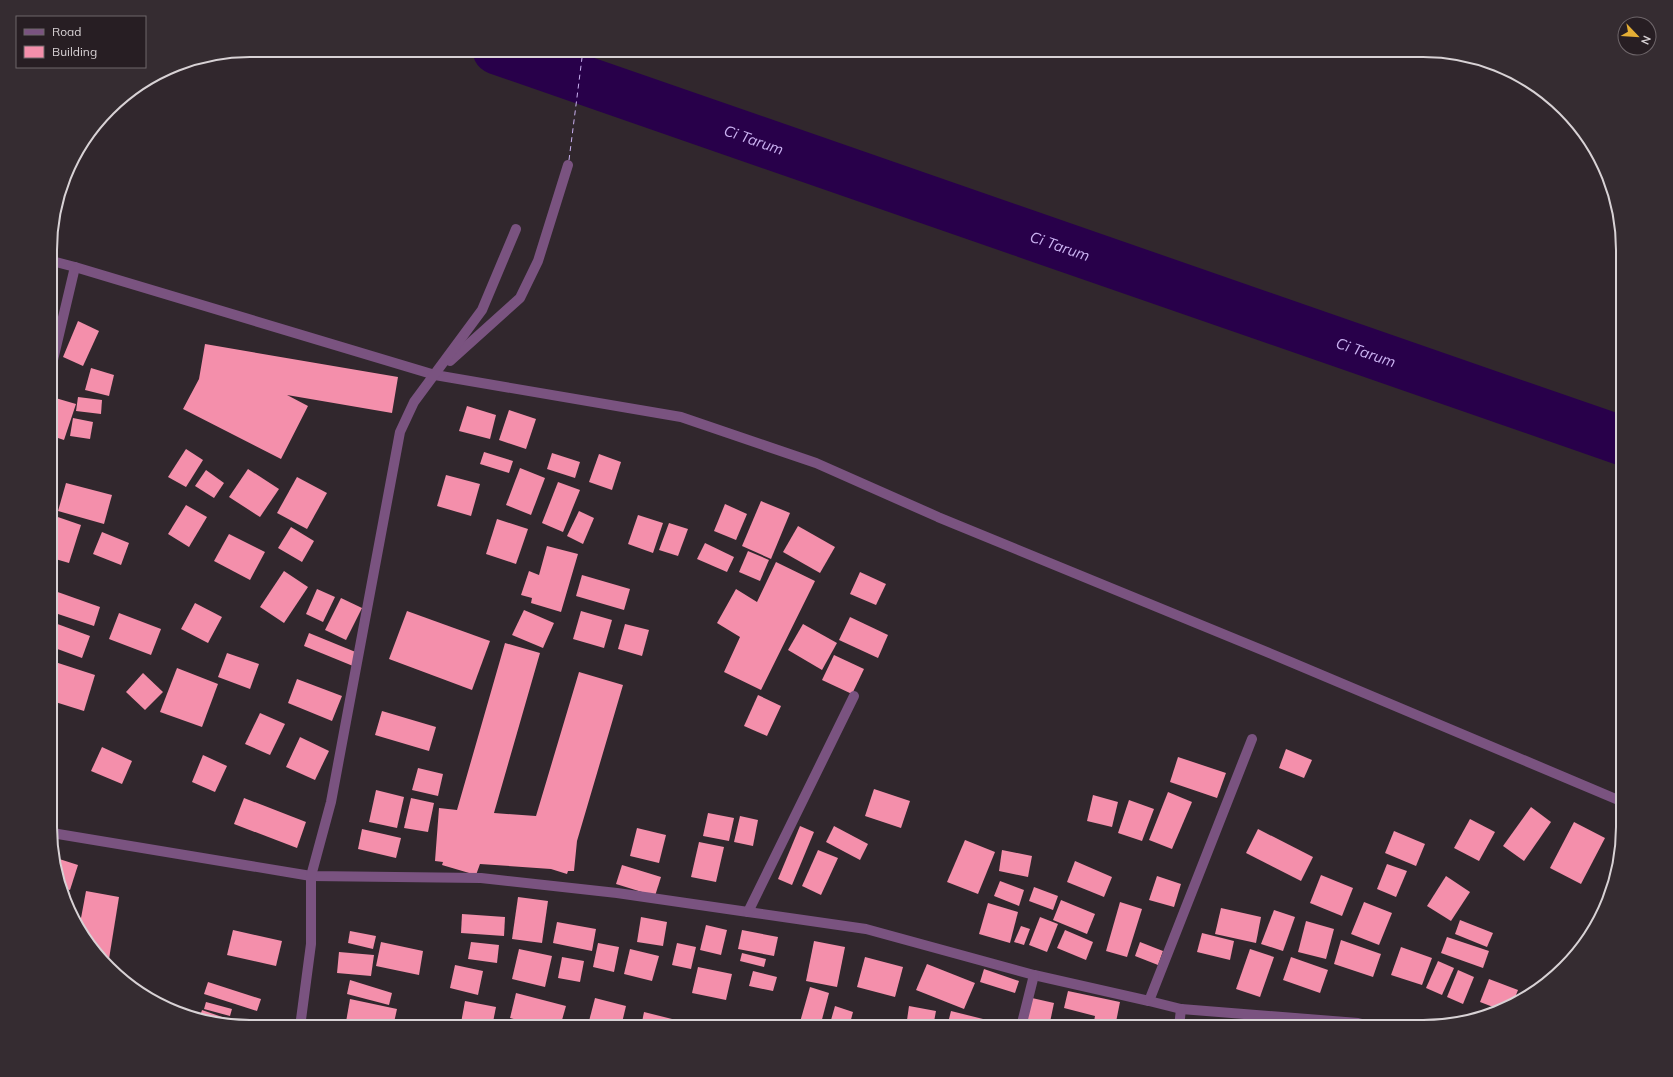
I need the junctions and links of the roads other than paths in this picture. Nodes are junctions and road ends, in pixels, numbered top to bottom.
1 (568, 165) dead end
2 (516, 229) dead end
3 (57, 262) edge
4 (74, 267) junction
5 (57, 342) edge
6 (435, 375) junction
7 (854, 696) dead end
8 (1252, 739) dead end
9 (1616, 799) edge
10 (57, 834) edge
11 (311, 876) junction
12 (748, 912) junction
13 (1034, 975) junction
14 (1149, 1001) junction
15 (1181, 1009) junction
16 (301, 1020) edge
17 (1024, 1020) edge
18 (1180, 1020) edge
19 (1320, 1020) edge

1 - 6 street
2 - 6 street
3 - 4 street
4 - 5 street
4 - 6 street
6 - 9 street
6 - 11 street
7 - 12 street
8 - 14 street
10 - 11 street
11 - 12 street
11 - 16 street
12 - 13 street
13 - 14 street
13 - 17 street
14 - 15 street
15 - 18 street
15 - 19 street

